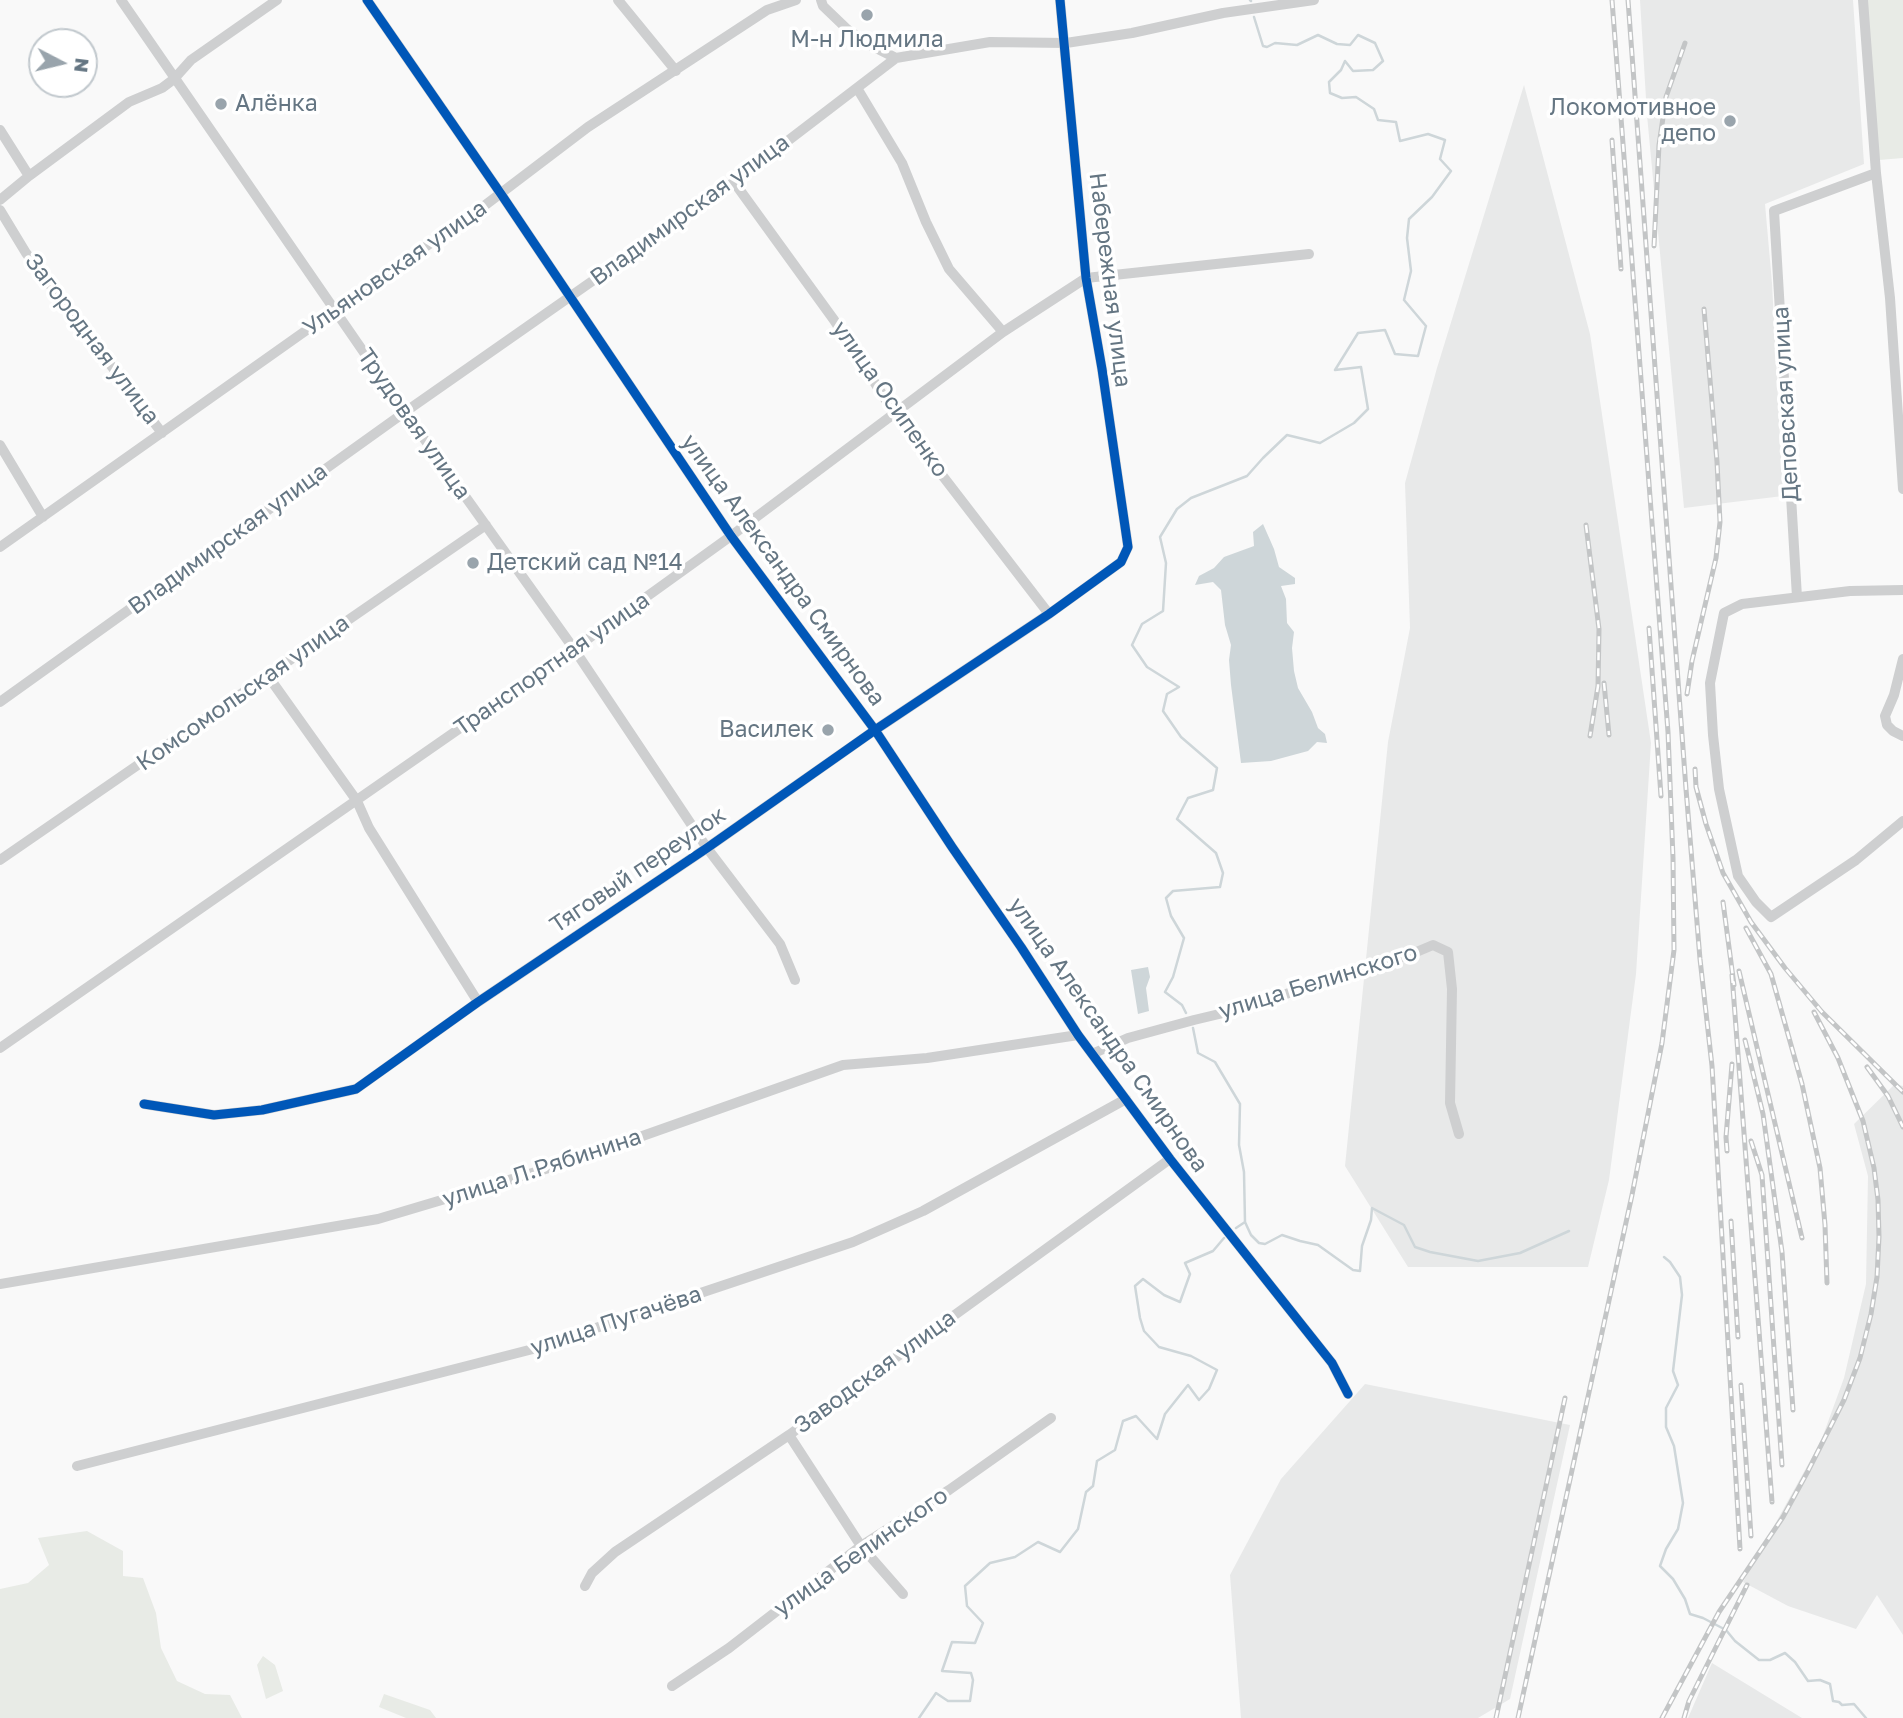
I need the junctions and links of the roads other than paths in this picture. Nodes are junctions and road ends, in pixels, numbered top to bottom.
1 (121, 0) edge
2 (278, 0) edge
3 (367, 0) edge
4 (618, 0) edge
5 (796, 0) edge
6 (821, 0) edge
7 (1060, 0) edge
8 (1314, 0) edge
9 (1863, 0) edge
10 (1066, 43) junction
11 (896, 58) junction
12 (676, 71) junction
13 (174, 79) junction
14 (857, 88) junction
15 (0, 130) edge
16 (1876, 173) junction
17 (29, 176) junction
18 (734, 182) junction
19 (501, 194) junction
20 (0, 200) edge
21 (0, 210) edge
22 (1309, 254) dead end
23 (1087, 278) junction
24 (569, 297) junction
25 (335, 310) junction
26 (1003, 332) junction
27 (405, 412) junction
28 (895, 414) junction
29 (162, 433) junction
30 (0, 445) edge
31 (1903, 489) edge
32 (43, 517) junction
33 (486, 525) junction
34 (732, 536) junction
35 (0, 547) edge
36 (1121, 562) joint
37 (1903, 590) edge
38 (1797, 597) junction
39 (1049, 614) junction
40 (573, 649) junction
41 (1903, 659) edge
42 (268, 676) junction
43 (0, 702) edge
44 (875, 730) junction
45 (1903, 736) edge
46 (357, 801) junction
47 (1903, 821) edge
48 (707, 848) junction
49 (0, 860) edge
50 (794, 980) dead end
51 (478, 1002) junction
52 (1078, 1035) junction
53 (0, 1048) edge
54 (1092, 1054) junction
55 (1126, 1099) junction
56 (144, 1104) dead end
57 (1459, 1134) dead end
58 (1170, 1159) junction
59 (0, 1284) edge
60 (1348, 1394) dead end
61 (1051, 1418) dead end
62 (789, 1435) junction
63 (77, 1466) dead end
64 (861, 1546) junction
65 (585, 1586) dead end
66 (903, 1594) dead end
67 (672, 1686) dead end

1 - 13 street, Трудовая улица
2 - 13 street
3 - 19 street, улица Александра Смирнова
4 - 12 street
5 - 12 street, Ульяновская улица
6 - 11 street
7 - 10 street, Набережная улица
8 - 10 street, Владимирская улица
9 - 16 street
10 - 11 street, Владимирская улица
10 - 23 street, Набережная улица
11 - 14 street, Владимирская улица
12 - 19 street, Ульяновская улица
13 - 17 street
13 - 25 street, Трудовая улица
14 - 18 street, Владимирская улица
14 - 26 street
15 - 17 street
16 - 31 street
16 - 38 street, Деповская улица
17 - 20 street
18 - 24 street, Владимирская улица
18 - 28 street, улица Осипенко
19 - 24 street, улица Александра Смирнова
19 - 25 street, Ульяновская улица
21 - 29 street, Загородная улица
22 - 23 street, Транспортная улица
23 - 26 street, Транспортная улица
23 - 36 street, Набережная улица
24 - 27 street, Владимирская улица
24 - 34 street, улица Александра Смирнова
25 - 27 street, Трудовая улица
25 - 29 street, Ульяновская улица
26 - 28 street, Транспортная улица
27 - 33 street, Трудовая улица
27 - 43 street, Владимирская улица
28 - 34 street, Транспортная улица
28 - 39 street, улица Осипенко
29 - 32 street, Ульяновская улица
30 - 32 street
32 - 35 street, Ульяновская улица
33 - 40 street, Трудовая улица
33 - 42 street, Комсомольская улица
34 - 40 street, Транспортная улица
34 - 44 street, улица Александра Смирнова
36 - 39 street, Тяговый переулок
37 - 38 street
38 - 47 street
39 - 44 street, Тяговый переулок
40 - 46 street, Транспортная улица
40 - 48 street, Трудовая улица
41 - 45 street
42 - 46 street
42 - 49 street, Комсомольская улица
44 - 48 street, Тяговый переулок
44 - 52 street, улица Александра Смирнова
46 - 51 street
46 - 53 street, Транспортная улица
48 - 50 street, Трудовая улица
48 - 51 street, Тяговый переулок
51 - 56 street, Тяговый переулок
52 - 54 street, улица Александра Смирнова
52 - 59 street, улица Л.Рябинина
54 - 55 street, улица Александра Смирнова
54 - 57 street, улица Белинского
55 - 58 street, улица Александра Смирнова
55 - 63 street, улица Пугачёва
58 - 60 street, улица Александра Смирнова
58 - 62 street, Заводская улица
61 - 64 street, улица Белинского
62 - 64 street
62 - 65 street, Заводская улица
64 - 66 street
64 - 67 street, улица Белинского

